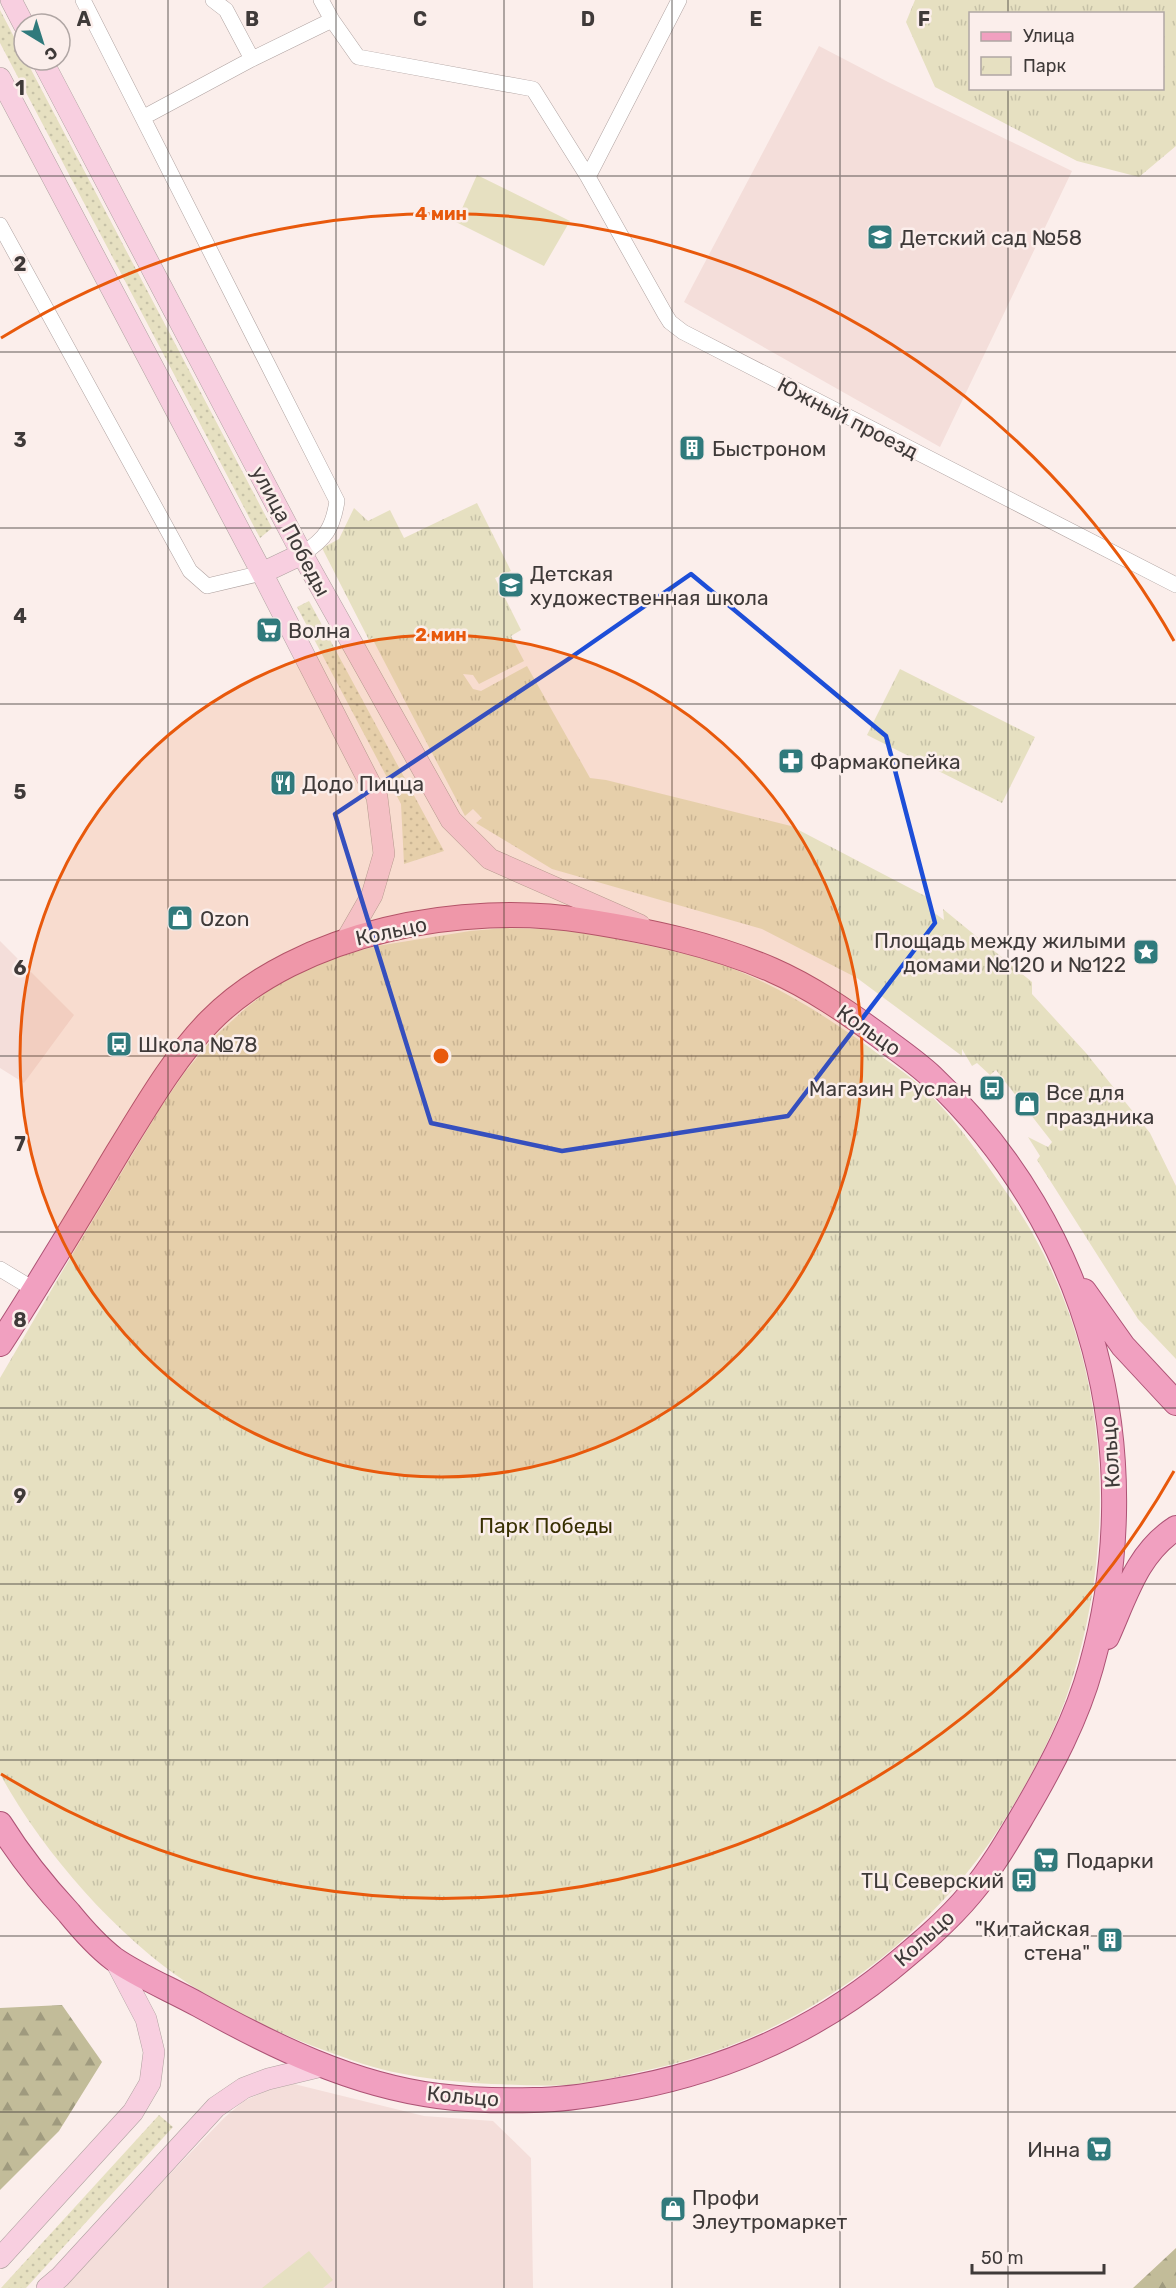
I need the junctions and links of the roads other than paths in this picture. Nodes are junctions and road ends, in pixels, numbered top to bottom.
1 (83, 0) edge
2 (213, 0) edge
3 (321, 0) edge
4 (679, 0) edge
5 (332, 20) junction
6 (252, 59) junction
7 (48, 72) edge
8 (0, 78) edge
9 (144, 117) junction
10 (588, 177) junction
11 (0, 225) edge
12 (302, 554) junction
13 (262, 573) junction
14 (1176, 585) edge
15 (657, 932) junction
16 (345, 942) junction
17 (1059, 1251) junction
18 (0, 1269) edge
19 (35, 1290) junction
20 (0, 1344) edge
21 (1176, 1403) edge
22 (1176, 1528) edge
23 (1091, 1668) junction
24 (0, 1824) edge
25 (114, 1958) junction
26 (322, 2066) junction
27 (0, 2258) edge
28 (47, 2288) edge

1 - 9 street
2 - 6 street
3 - 5 street, Южный проезд
4 - 10 street
5 - 6 street
5 - 10 street, Южный проезд
6 - 9 street
7 - 12 street, улица Победы
8 - 13 street
9 - 12 street
10 - 14 street, Южный проезд
11 - 13 street
12 - 13 street
12 - 15 street, улица Победы
13 - 16 street
15 - 16 main road, Кольцо
15 - 17 main road, Кольцо
16 - 19 main road, Кольцо
17 - 21 main road
17 - 23 main road, Кольцо
18 - 19 street
19 - 20 main road, Кольцо
22 - 23 main road
23 - 26 main road, Кольцо
24 - 25 main road, Кольцо
25 - 26 main road, Кольцо
25 - 27 street
26 - 28 street

